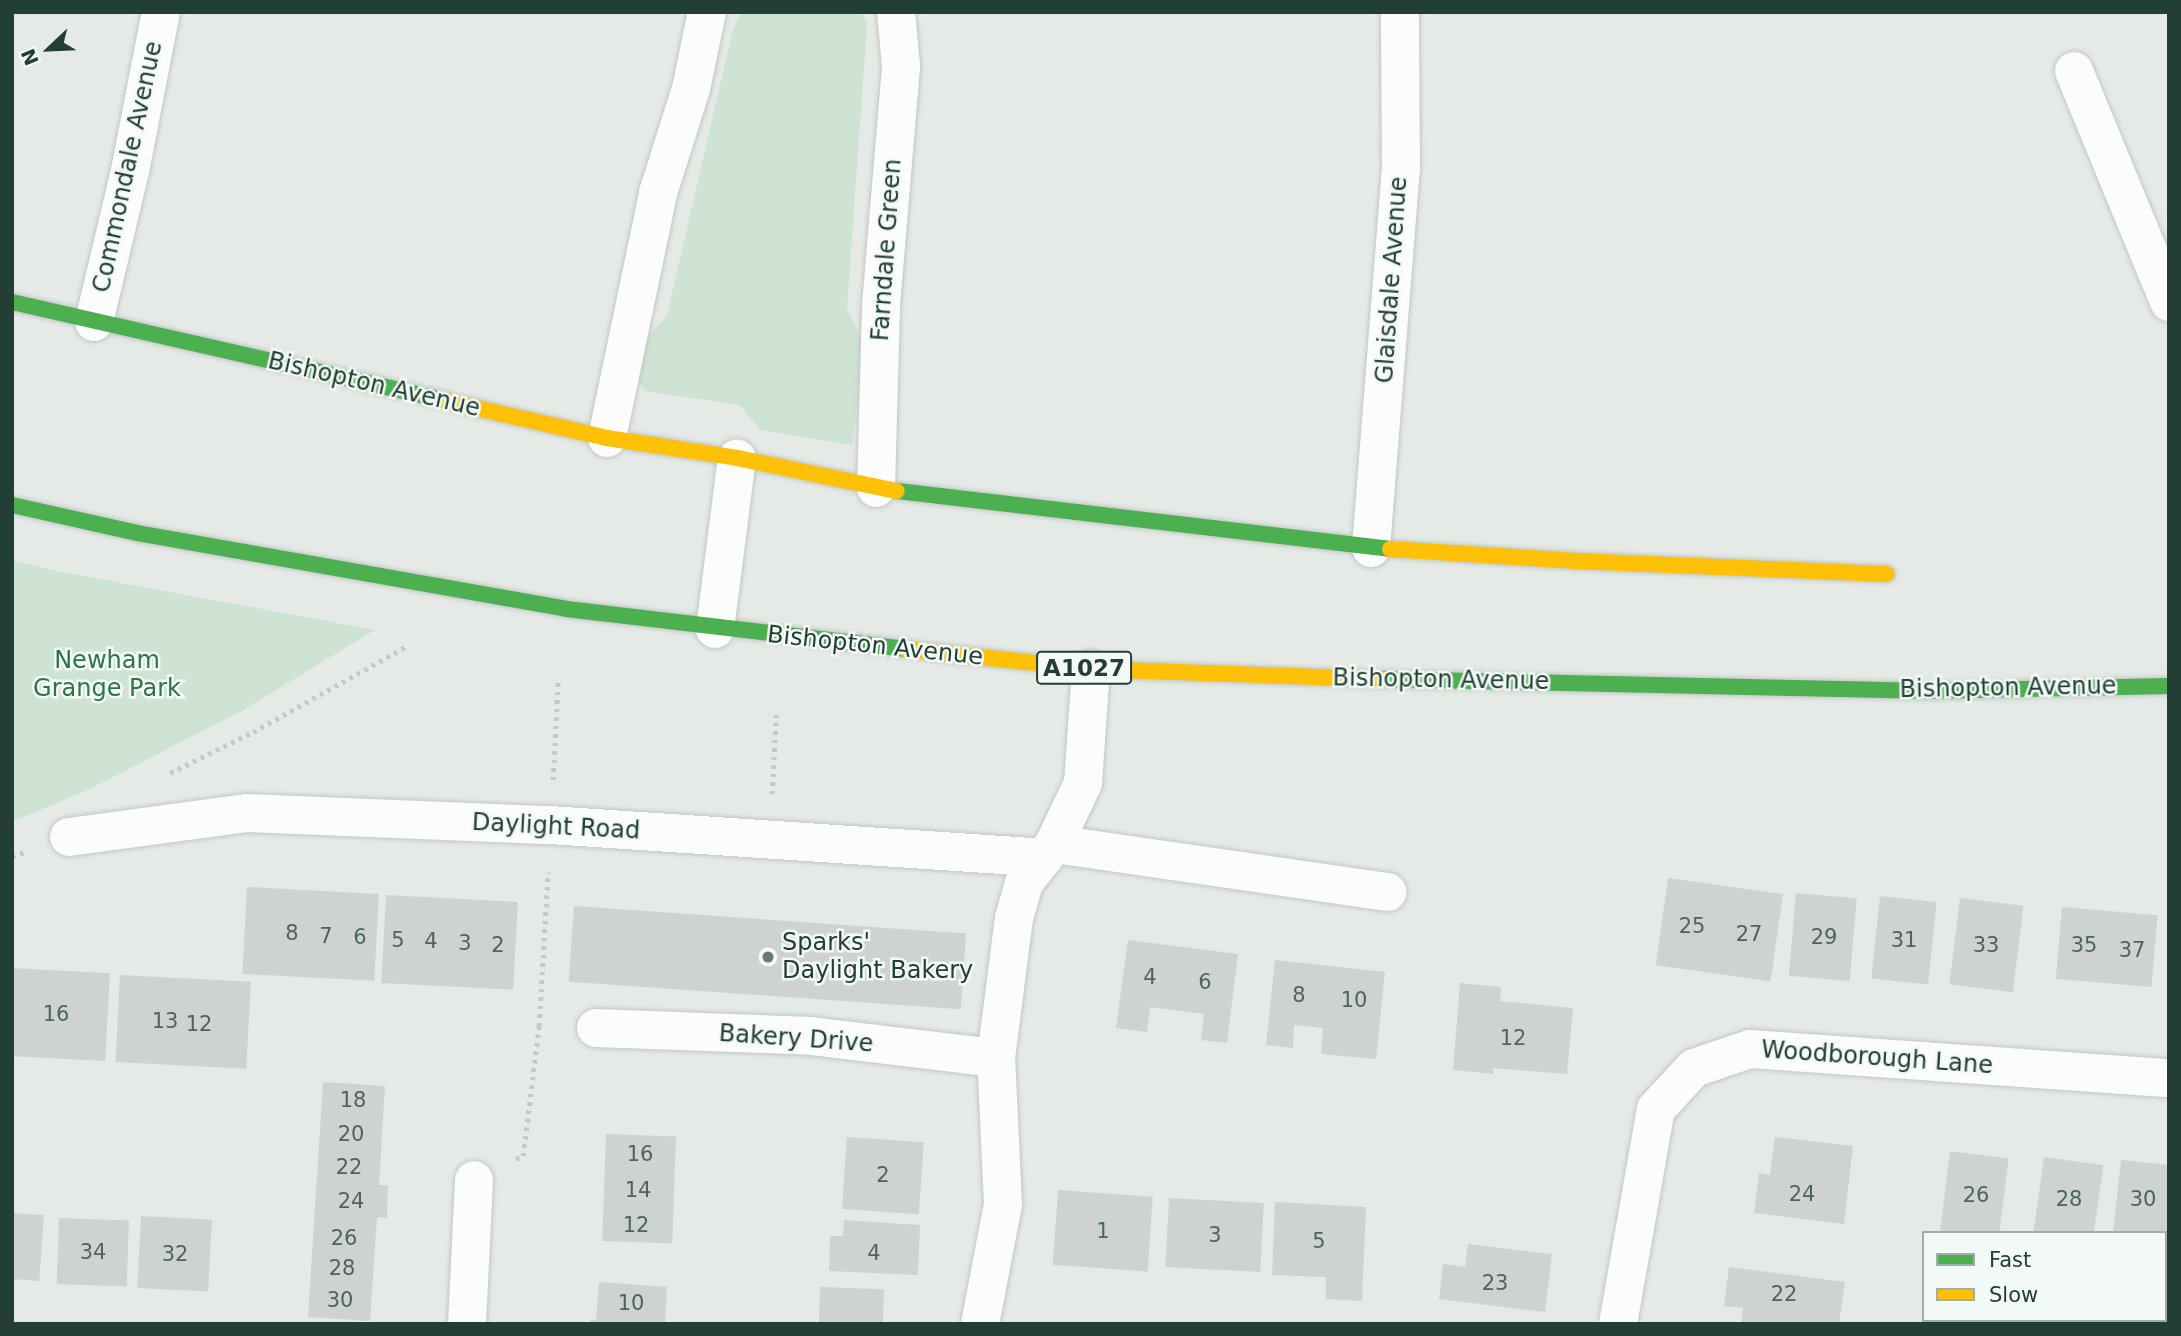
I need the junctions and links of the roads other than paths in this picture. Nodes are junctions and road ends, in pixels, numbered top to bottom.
1 (161, 12) edge
2 (707, 12) edge
3 (896, 12) edge
4 (1400, 12) edge
5 (2074, 71) dead end
6 (12, 302) edge
7 (2169, 302) edge
8 (94, 322) junction
9 (607, 438) junction
10 (737, 458) junction
11 (876, 488) junction
12 (12, 505) edge
13 (1371, 548) junction
14 (1887, 574) dead end
15 (715, 629) junction
16 (1091, 669) junction
17 (2169, 686) edge
18 (69, 837) road end
19 (1049, 851) junction
20 (1388, 892) dead end
21 (596, 1028) dead end
22 (996, 1058) junction
23 (2169, 1078) edge
24 (474, 1180) road end
25 (467, 1324) edge
26 (980, 1324) edge
27 (1618, 1324) edge

1 - 8 street, Commondale Avenue
2 - 9 street
3 - 11 street, Farndale Green
4 - 13 street, Glaisdale Avenue
5 - 7 street
6 - 8 main road, Bishopton Avenue
8 - 9 main road, Bishopton Avenue
9 - 10 main road, Bishopton Avenue
10 - 11 main road, Bishopton Avenue
10 - 15 street
11 - 13 main road, Bishopton Avenue
12 - 15 main road, Bishopton Avenue / A1027
13 - 14 main road, Bishopton Avenue
15 - 16 main road, Bishopton Avenue / A1027
16 - 17 main road, Bishopton Avenue / A1027
16 - 19 street
18 - 19 street, Daylight Road
19 - 20 street
19 - 22 street
21 - 22 street, Bakery Drive
22 - 26 street
23 - 27 street, Woodborough Lane
24 - 25 street

